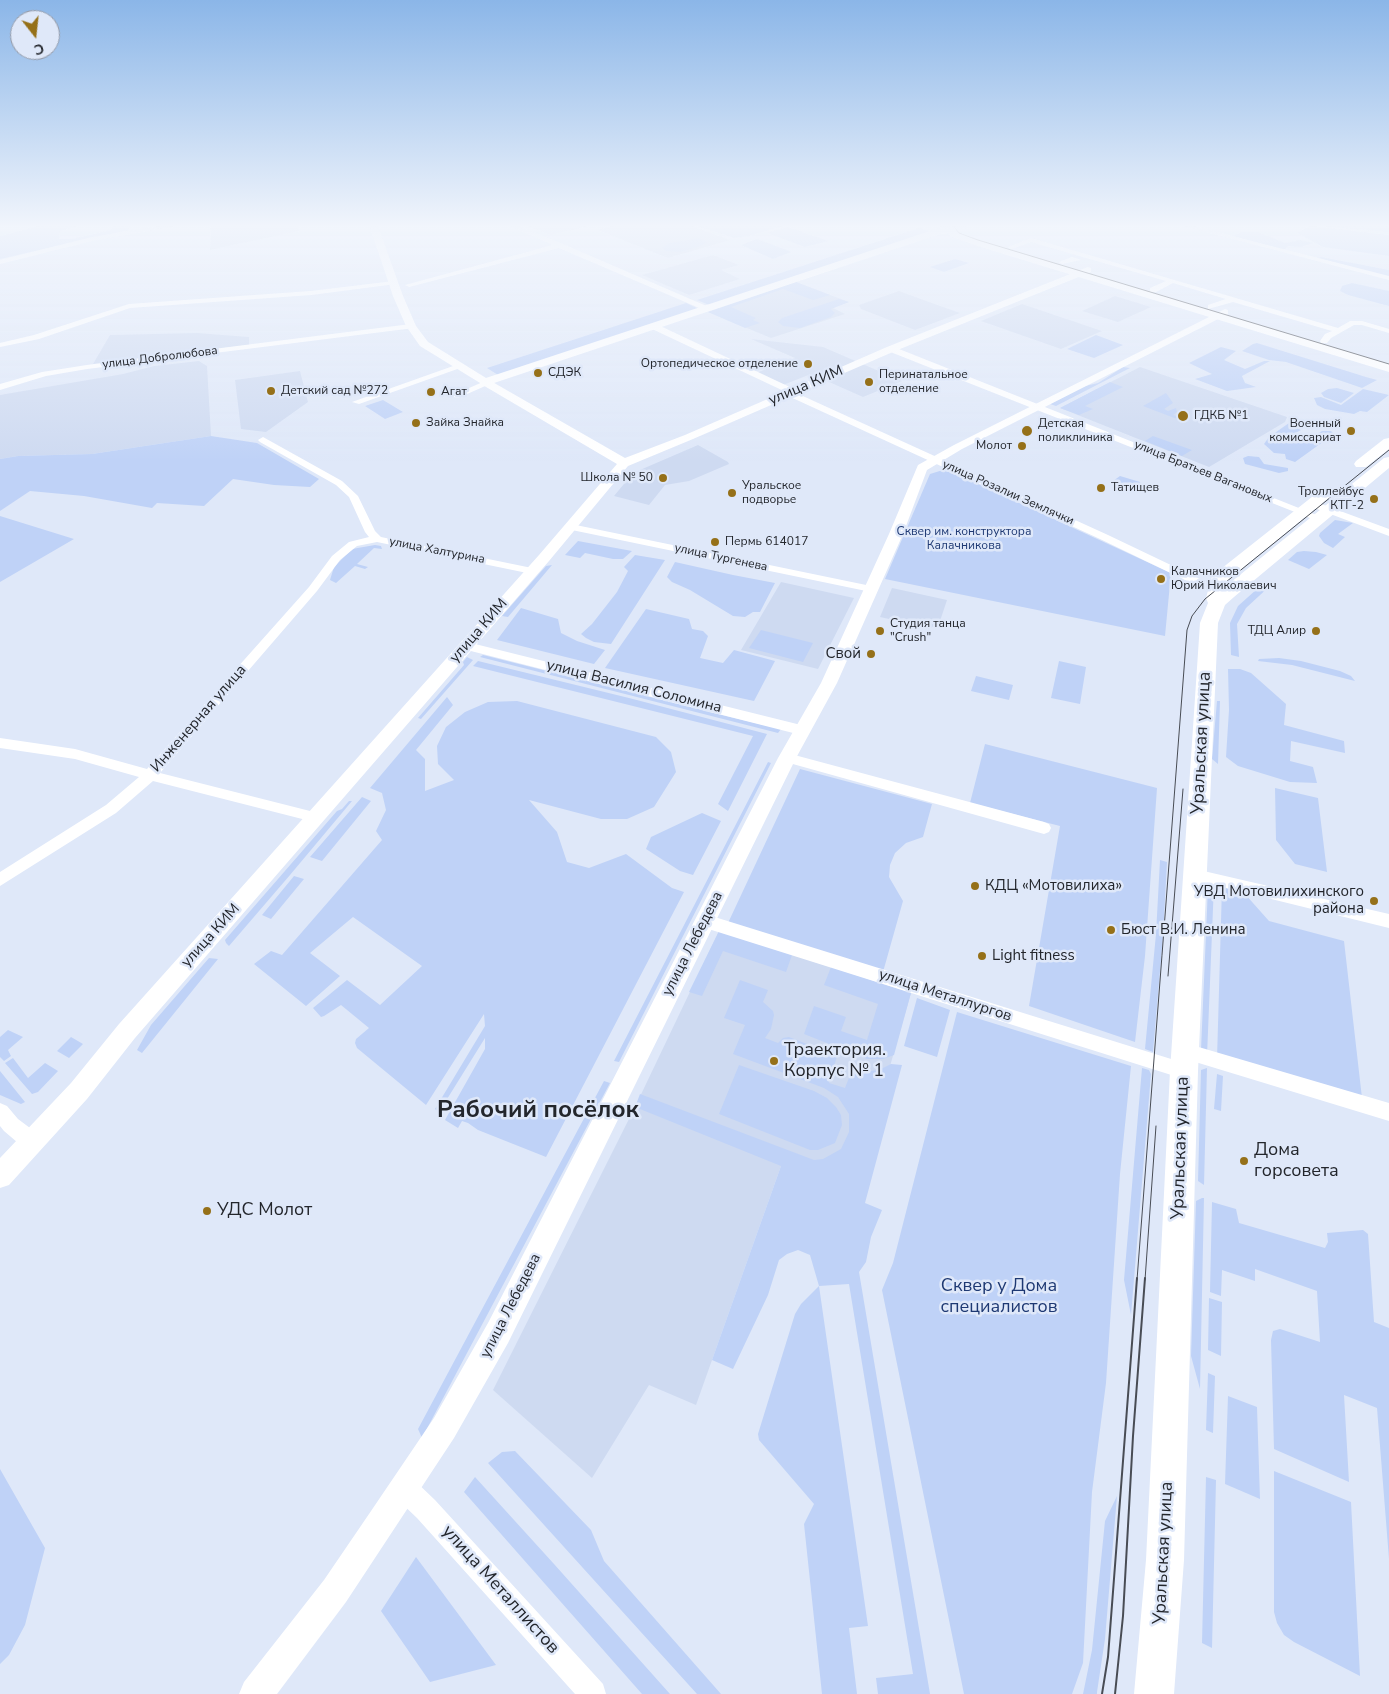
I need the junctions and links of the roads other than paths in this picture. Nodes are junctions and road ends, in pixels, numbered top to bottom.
1 (170, 303) edge
2 (406, 303) edge
3 (680, 303) edge
4 (696, 303) edge
5 (722, 303) edge
6 (1006, 303) edge
7 (1191, 303) edge
8 (1193, 303) edge
9 (1229, 303) edge
10 (1247, 303) edge
11 (675, 305) dead end
12 (707, 308) junction
13 (1218, 311) junction
14 (418, 324) junction
15 (653, 326) junction
16 (1389, 330) edge
17 (1340, 331) junction
18 (1324, 341) junction
19 (0, 345) edge
20 (891, 349) junction
21 (1389, 359) edge
22 (483, 367) dead end
23 (1389, 368) edge
24 (464, 370) junction
25 (486, 383) junction
26 (0, 387) edge
27 (790, 392) junction
28 (455, 396) dead end
29 (356, 402) dead end
30 (1038, 406) junction
31 (263, 440) dead end
32 (1389, 442) edge
33 (934, 460) junction
34 (1389, 461) edge
35 (624, 463) junction
36 (1316, 511) junction
37 (571, 527) junction
38 (1388, 532) edge
39 (373, 536) junction
40 (532, 571) junction
41 (871, 589) junction
42 (1220, 596) junction
43 (467, 646) junction
44 (801, 730) junction
45 (0, 743) edge
46 (786, 758) junction
47 (150, 775) junction
48 (314, 817) junction
49 (1044, 828) dead end
50 (1195, 875) junction
51 (0, 880) edge
52 (705, 920) junction
53 (1389, 921) edge
54 (1184, 1061) junction
55 (0, 1112) edge
56 (1389, 1112) edge
57 (31, 1141) junction
58 (0, 1176) edge
59 (404, 1488) junction
60 (1158, 1692) edge
61 (256, 1694) edge
62 (593, 1694) edge

1 - 19 street
2 - 14 main road
3 - 11 main road
4 - 12 street
5 - 12 main road
6 - 20 street, улица КИМ
7 - 13 main road
8 - 13 main road
9 - 13 street
10 - 17 street
12 - 15 main road
13 - 18 main road
13 - 23 main road
13 - 30 street, улица Лебедева
14 - 24 main road
14 - 26 street, улица Добролюбова
15 - 25 main road
15 - 27 street, улица Розалии Землячки
16 - 17 street
17 - 18 street
18 - 21 main road
20 - 27 street, улица КИМ
20 - 30 street, улица Братьев Вагановых
22 - 24 main road
24 - 25 main road
24 - 29 street
25 - 28 street
25 - 35 street
27 - 33 street, улица Розалии Землячки
27 - 35 street, улица КИМ
30 - 33 street, улица Лебедева
30 - 36 street, улица Братьев Вагановых
31 - 39 street, улица Халтурина
32 - 36 main road, Уральская улица
33 - 41 street, улица Лебедева
33 - 42 street, улица Розалии Землячки
34 - 36 main road, Уральская улица
35 - 37 street, улица КИМ
36 - 38 street, улица Братьев Вагановых
36 - 42 main road, Уральская улица
37 - 40 street, улица КИМ
37 - 41 street, улица Тургенева
39 - 40 street, улица Халтурина
39 - 47 street, Инженерная улица
40 - 43 street, улица КИМ
41 - 44 street, улица Лебедева
42 - 50 main road, Уральская улица
43 - 44 street, улица Василия Соломина
43 - 48 street, улица КИМ
44 - 46 street, улица Лебедева
45 - 47 street
46 - 49 street
46 - 52 street, улица Лебедева
47 - 48 street
47 - 51 street, Инженерная улица
48 - 57 street, улица КИМ
50 - 53 street
50 - 54 main road, Уральская улица
52 - 54 street, улица Металлургов
52 - 59 street, улица Лебедева
54 - 56 street, улица Металлургов
54 - 60 main road, Уральская улица
55 - 57 street
57 - 58 street, улица КИМ
59 - 61 street, улица Лебедева
59 - 62 street, улица Металлистов

